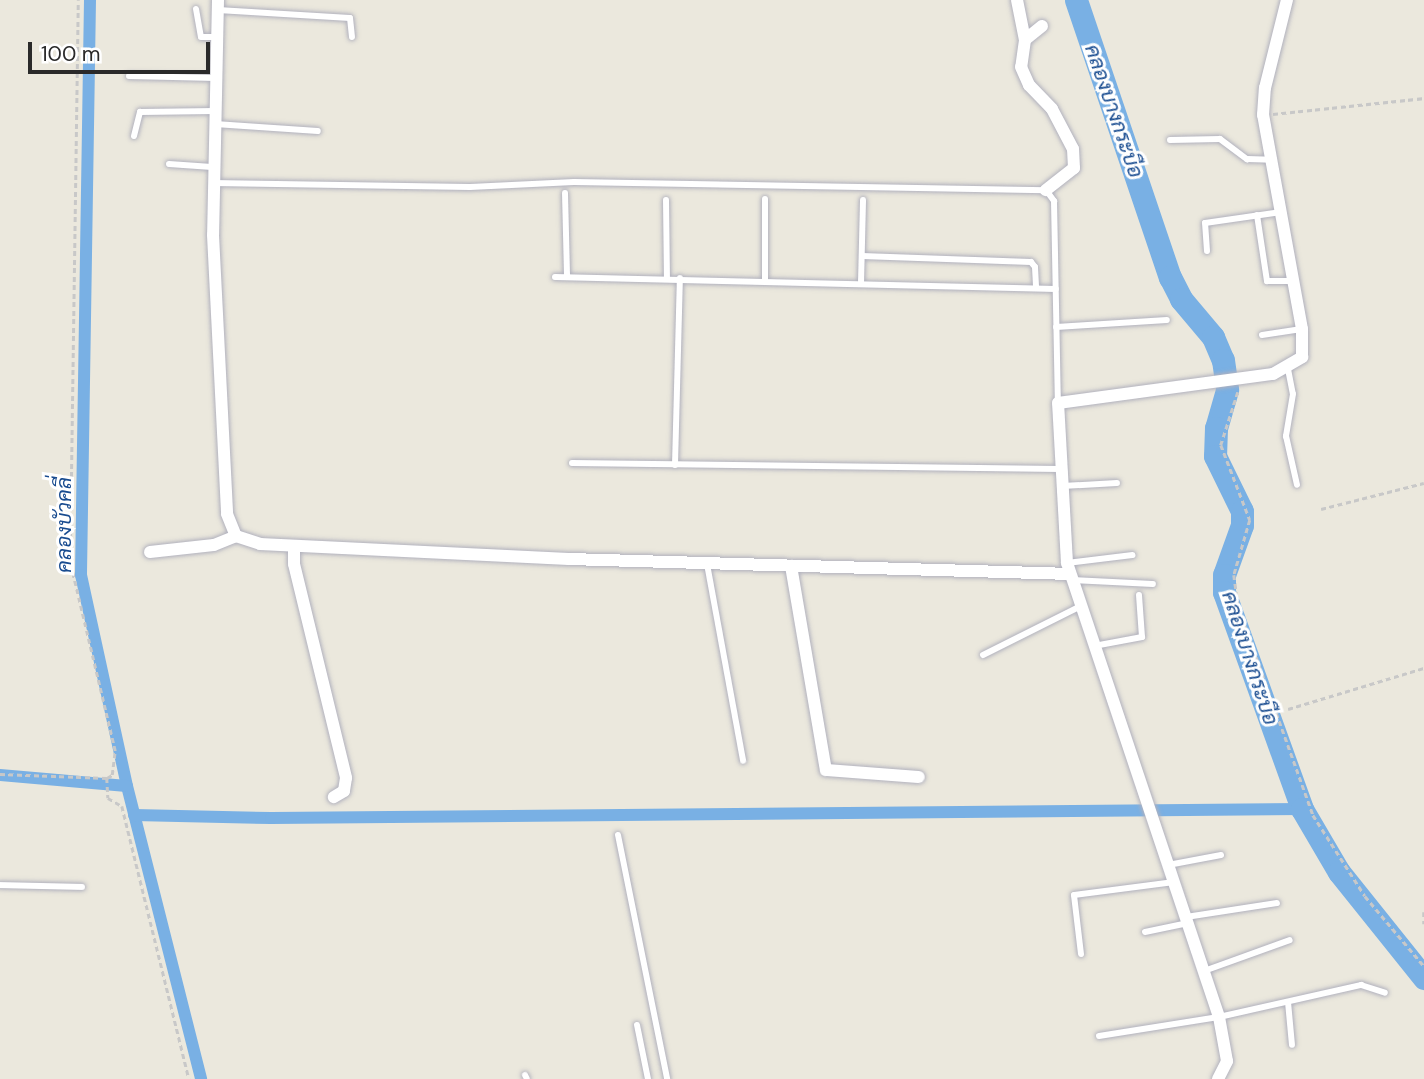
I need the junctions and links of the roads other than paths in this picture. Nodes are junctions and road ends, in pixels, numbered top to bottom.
1 (1017, 0) edge
2 (1287, 0) edge
3 (218, 5) edge
4 (196, 9) dead end
5 (1042, 26) dead end
6 (217, 37) junction
7 (352, 37) dead end
8 (1025, 40) junction
9 (129, 76) dead end
10 (216, 78) junction
11 (214, 117) junction
12 (318, 131) dead end
13 (134, 136) dead end
14 (1170, 140) dead end
15 (1272, 160) junction
16 (169, 164) dead end
17 (212, 167) junction
18 (212, 183) junction
19 (1046, 190) junction
20 (565, 194) dead end
21 (765, 199) dead end
22 (666, 200) dead end
23 (863, 200) dead end
24 (1282, 212) junction
25 (1256, 215) junction
26 (1208, 251) dead end
27 (862, 256) junction
28 (567, 276) junction
29 (555, 277) dead end
30 (667, 278) junction
31 (680, 278) junction
32 (765, 281) junction
33 (1294, 281) junction
34 (861, 283) junction
35 (1035, 288) junction
36 (1056, 289) junction
37 (1167, 320) dead end
38 (1056, 327) junction
39 (1302, 328) junction
40 (1262, 335) dead end
41 (1288, 369) junction
42 (1058, 403) junction
43 (572, 463) dead end
44 (676, 465) junction
45 (1060, 469) junction
46 (1117, 483) dead end
47 (1297, 485) dead end
48 (1060, 486) junction
49 (236, 536) junction
50 (294, 546) junction
51 (150, 552) dead end
52 (1133, 555) dead end
53 (707, 564) junction
54 (791, 566) junction
55 (1070, 572) junction
56 (1153, 584) dead end
57 (1139, 595) dead end
58 (1081, 606) junction
59 (1094, 646) junction
60 (983, 655) dead end
61 (743, 761) dead end
62 (919, 777) dead end
63 (334, 797) dead end
64 (618, 835) dead end
65 (1221, 855) dead end
66 (1168, 865) junction
67 (1174, 882) junction
68 (0, 885) edge
69 (82, 887) dead end
70 (1277, 903) dead end
71 (1187, 920) junction
72 (1145, 932) dead end
73 (1290, 940) dead end
74 (1080, 954) dead end
75 (1204, 971) junction
76 (1385, 993) dead end
77 (1288, 1002) junction
78 (1219, 1017) junction
79 (637, 1025) dead end
80 (1099, 1037) dead end
81 (1292, 1045) dead end
82 (648, 1079) edge
83 (667, 1079) edge
84 (1218, 1079) edge

1 - 8 street
2 - 15 street
3 - 6 street
3 - 7 lane
4 - 6 lane
5 - 8 street
6 - 10 street
8 - 19 street
9 - 10 lane
10 - 11 street
11 - 12 lane
11 - 13 lane
11 - 17 street
14 - 15 lane
15 - 24 street
16 - 17 lane
17 - 18 street
18 - 19 lane
18 - 49 street
19 - 36 lane
20 - 28 lane
21 - 32 lane
22 - 30 lane
23 - 27 lane
24 - 25 lane
24 - 33 street
25 - 26 lane
25 - 33 lane
27 - 34 lane
27 - 35 lane
28 - 29 lane
28 - 30 lane
30 - 31 lane
31 - 32 lane
31 - 44 lane
32 - 34 lane
33 - 39 street
34 - 35 lane
35 - 36 lane
36 - 38 lane
37 - 38 lane
38 - 42 lane
39 - 40 lane
39 - 41 street
41 - 42 street
41 - 47 lane
42 - 45 street
43 - 44 lane
44 - 45 lane
45 - 48 street
46 - 48 lane
48 - 55 street
49 - 50 street
49 - 51 street
50 - 53 street
50 - 63 street
52 - 55 lane
53 - 54 street
53 - 61 lane
54 - 55 street
54 - 62 street
55 - 56 lane
55 - 58 street
57 - 59 lane
58 - 59 street
58 - 60 lane
59 - 66 street
64 - 83 lane
65 - 66 lane
66 - 67 street
67 - 71 street
67 - 74 lane
68 - 69 lane
70 - 71 lane
71 - 72 lane
71 - 75 street
73 - 75 lane
75 - 78 street
76 - 77 lane
77 - 78 lane
77 - 81 lane
78 - 80 lane
78 - 84 street
79 - 82 lane

